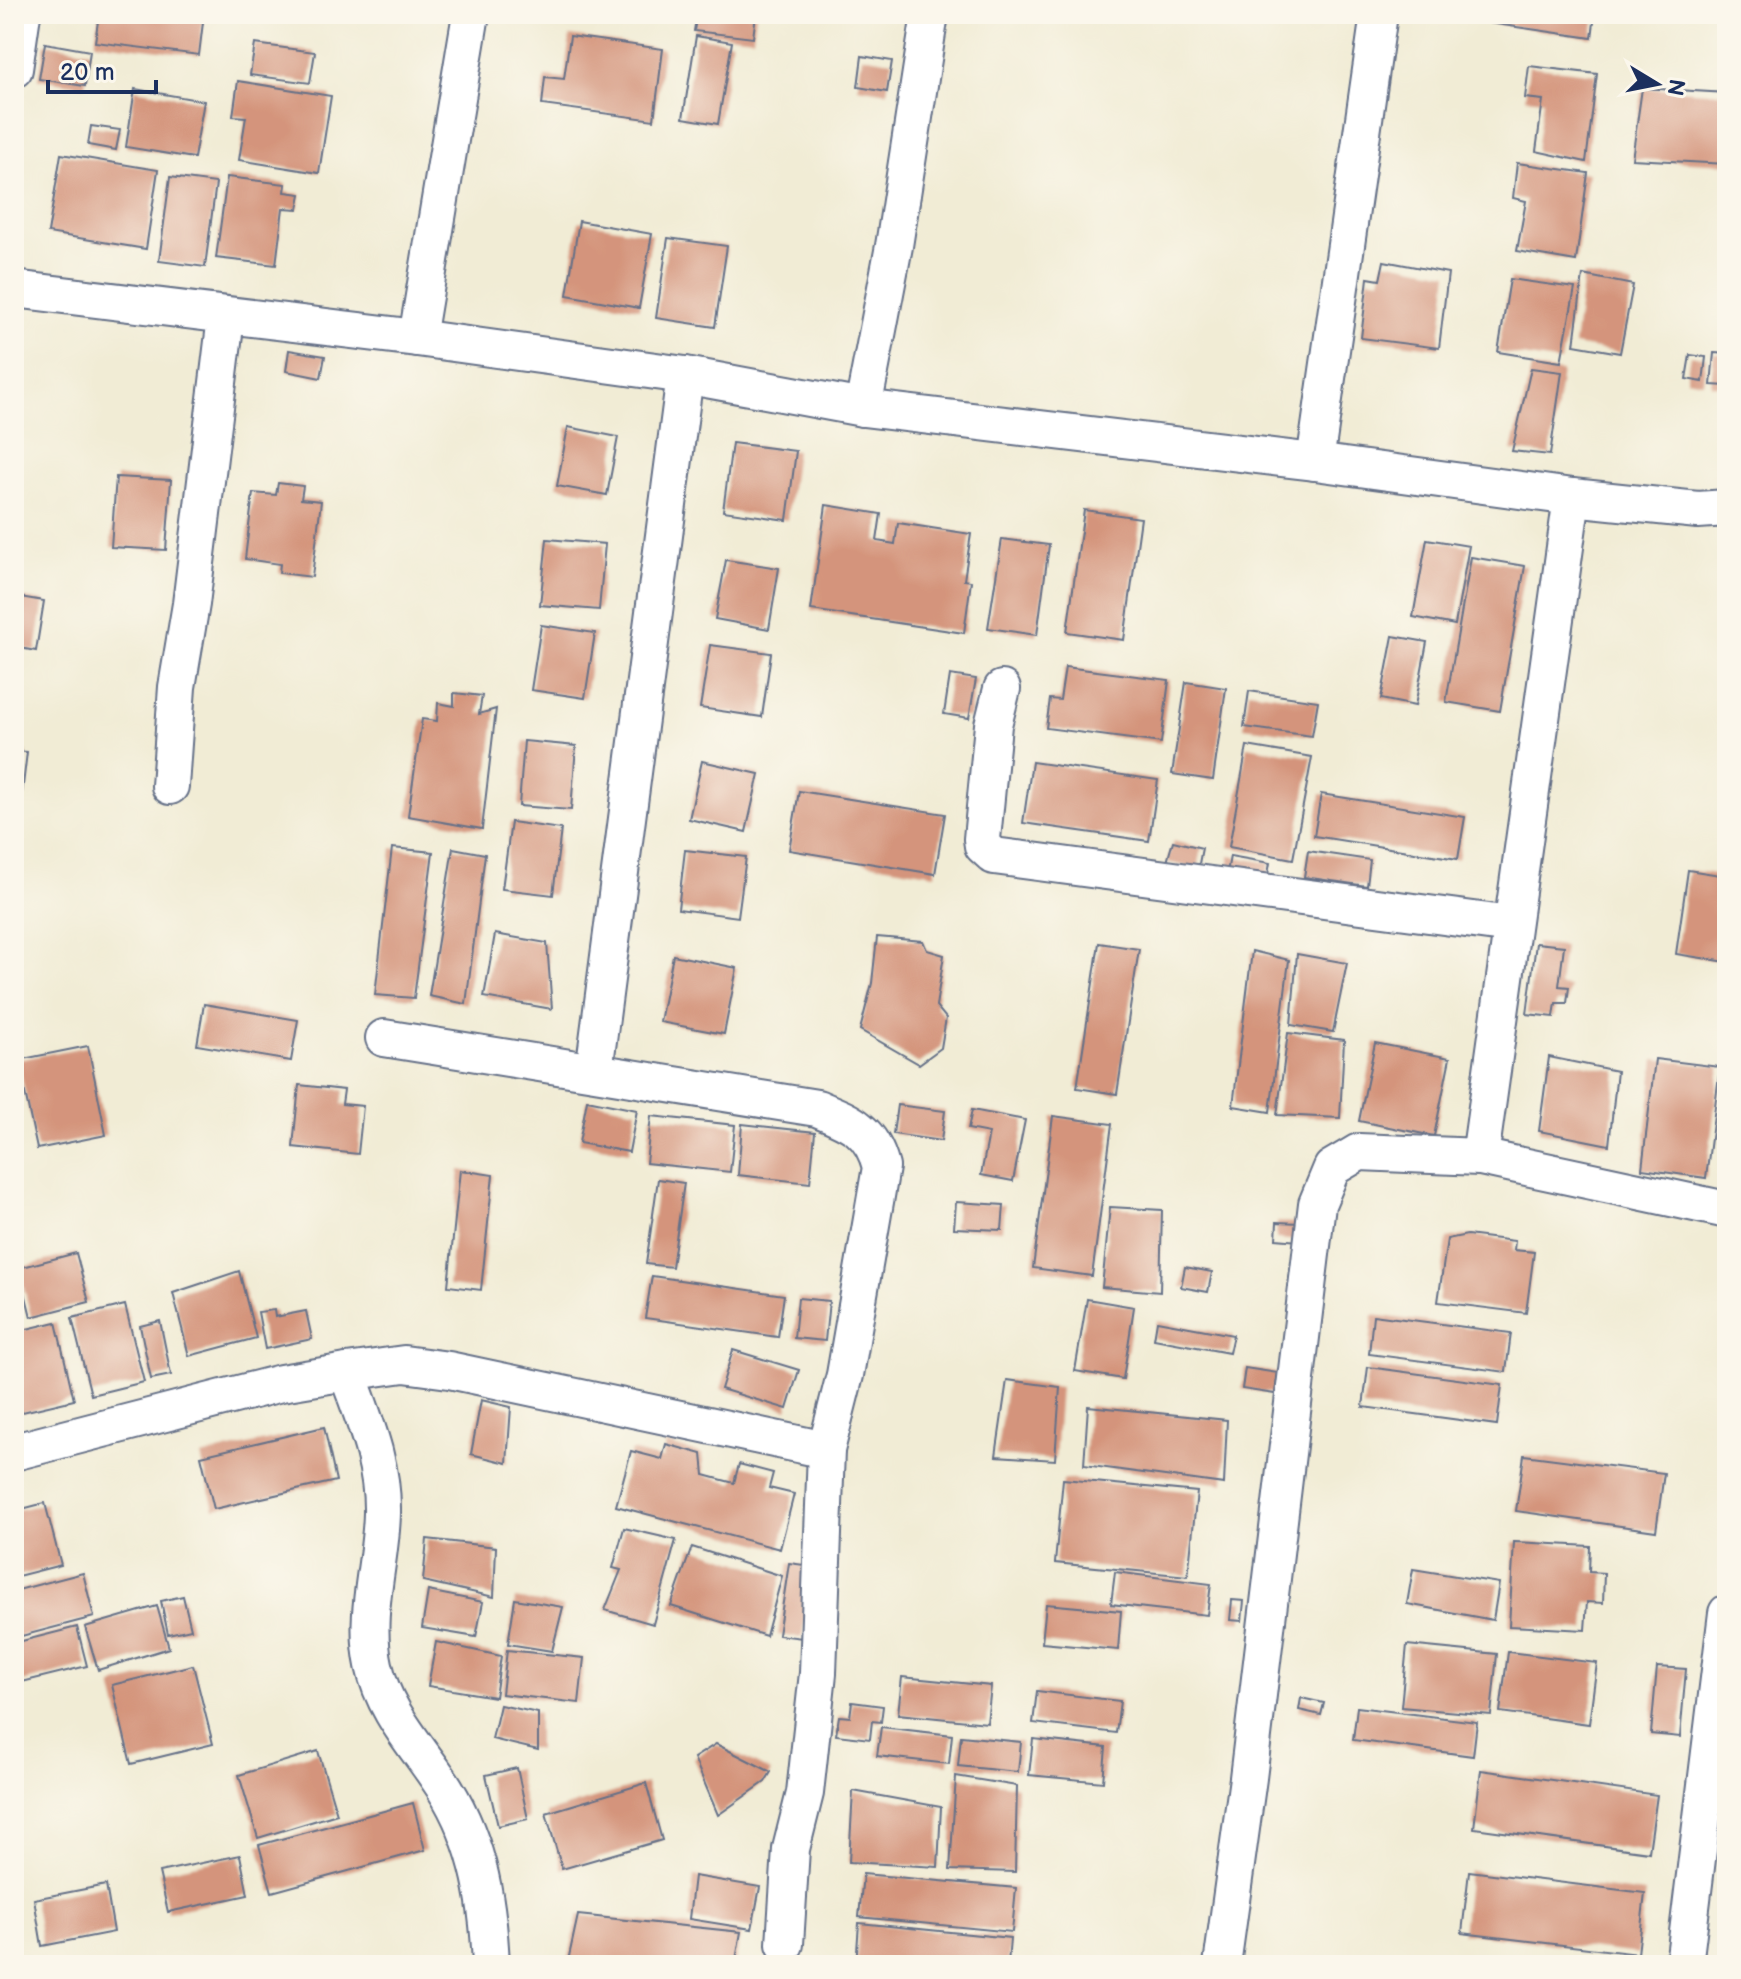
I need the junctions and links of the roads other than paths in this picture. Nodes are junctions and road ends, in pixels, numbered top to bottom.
1 (22, 14) edge
2 (471, 14) edge
3 (930, 14) edge
4 (1379, 14) edge
5 (14, 69) edge
6 (14, 289) edge
7 (226, 317) junction
8 (417, 338) junction
9 (685, 375) junction
10 (863, 408) junction
11 (1315, 462) junction
12 (1572, 497) junction
13 (1727, 508) edge
14 (1002, 689) dead end
15 (170, 786) dead end
16 (1511, 925) junction
17 (384, 1038) dead end
18 (594, 1071) junction
19 (1480, 1157) junction
20 (1727, 1210) edge
21 (347, 1372) junction
22 (826, 1450) junction
23 (14, 1452) edge
24 (1727, 1613) edge
25 (1719, 1768) edge
26 (785, 1944) dead end
27 (491, 1965) edge
28 (1222, 1965) edge
29 (1684, 1965) edge

1 - 5 street
2 - 8 street
3 - 10 street
4 - 11 street
6 - 7 street
7 - 8 street
7 - 15 street
8 - 9 street
9 - 10 street
9 - 18 street
10 - 11 street
11 - 12 street
12 - 13 street
12 - 16 street
14 - 16 street
16 - 19 street
17 - 18 street
18 - 22 street
19 - 20 street
19 - 28 street
21 - 22 street
21 - 23 street
21 - 27 street
22 - 26 street
24 - 25 street
25 - 29 street

